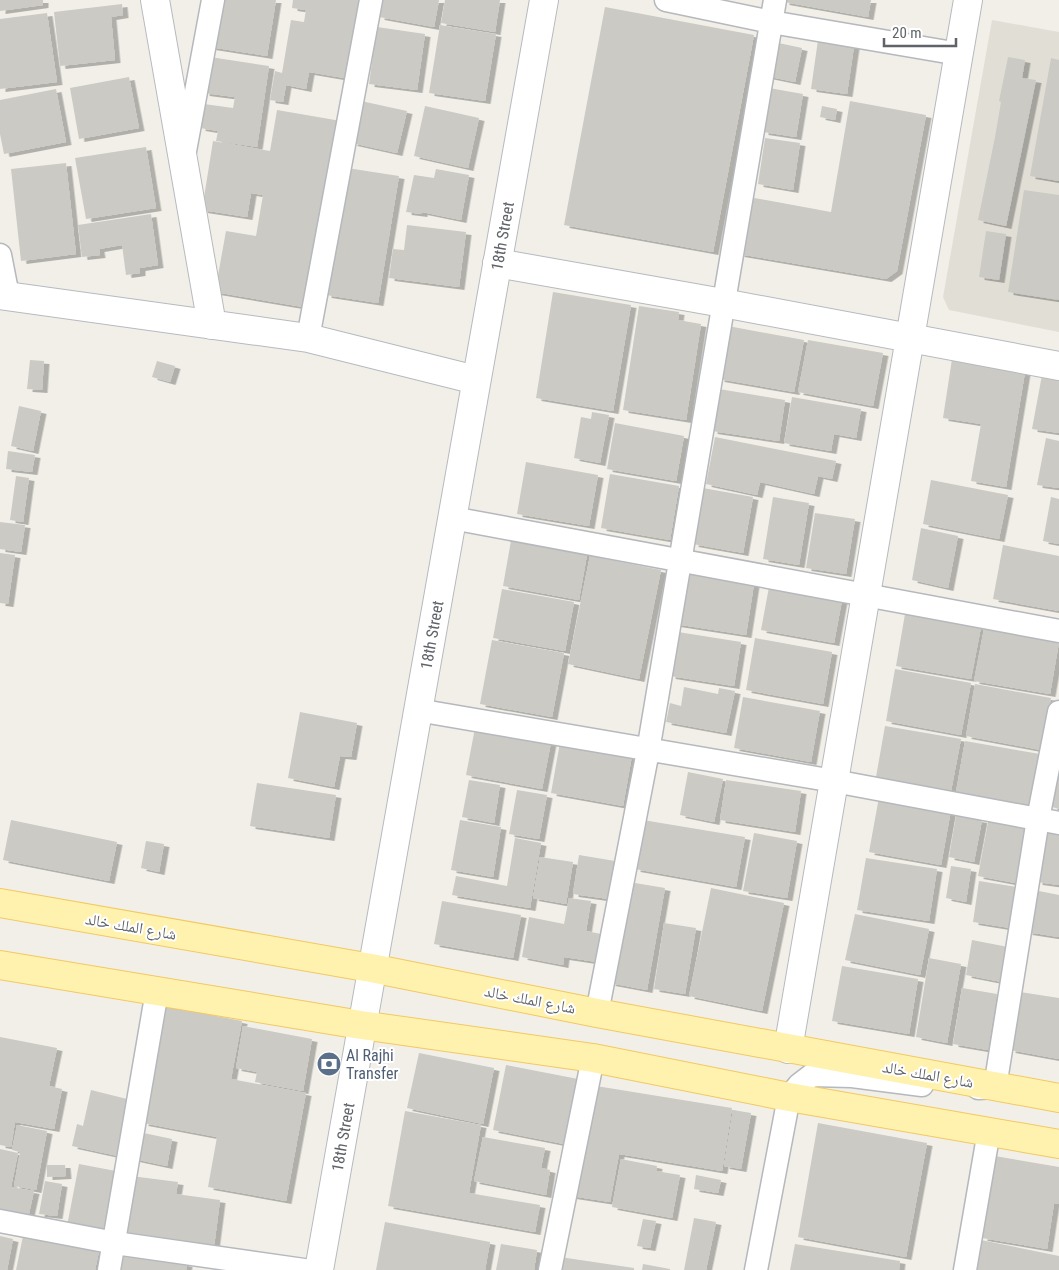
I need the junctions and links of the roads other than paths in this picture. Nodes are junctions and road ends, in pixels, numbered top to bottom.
1 (155, 0) edge
2 (213, 0) edge
3 (371, 0) edge
4 (544, 0) edge
5 (666, 0) edge
6 (968, 0) edge
7 (773, 11) edge
8 (959, 54) junction
9 (183, 160) junction
10 (0, 255) edge
11 (497, 263) junction
12 (4, 296) edge
13 (723, 303) junction
14 (212, 325) junction
15 (308, 338) junction
16 (910, 339) junction
17 (1059, 366) edge
18 (476, 380) junction
19 (452, 518) junction
20 (679, 561) junction
21 (866, 595) junction
22 (1059, 631) edge
23 (417, 710) junction
24 (1059, 712) edge
25 (648, 751) junction
26 (834, 782) junction
27 (1048, 821) edge
28 (0, 903) edge
29 (0, 965) edge
30 (372, 968) junction
31 (157, 991) junction
32 (597, 1013) junction
33 (362, 1025) junction
34 (788, 1048) junction
35 (593, 1058) junction
36 (995, 1087) junction
37 (789, 1097) junction
38 (1059, 1098) edge
39 (990, 1132) junction
40 (1059, 1144) edge
41 (0, 1221) edge
42 (115, 1243) junction
43 (109, 1270) edge
44 (304, 1270) edge
45 (319, 1270) edge
46 (550, 1270) edge
47 (756, 1270) edge
48 (965, 1270) edge

1 - 9 street
2 - 9 street
3 - 15 street
4 - 11 street, 18th Street
5 - 7 street
6 - 8 street
7 - 8 street
7 - 13 street
8 - 16 street
9 - 14 street
10 - 12 street
11 - 13 street
11 - 18 street, 18th Street
12 - 14 street
13 - 16 street
13 - 20 street
14 - 15 street
15 - 18 street
16 - 17 street
16 - 21 street
18 - 19 street, 18th Street
19 - 20 street
19 - 23 street, 18th Street
20 - 21 street
20 - 25 street
21 - 22 street
21 - 26 street
23 - 25 street
23 - 30 street, 18th Street
24 - 27 street
25 - 26 street
25 - 32 street
26 - 27 street
26 - 34 street
27 - 36 street
28 - 30 main road, شارع الملك خالد
29 - 31 main road
30 - 32 main road, شارع الملك خالد
30 - 33 street, 18th Street
31 - 33 main road
31 - 42 street
32 - 34 main road, شارع الملك خالد
33 - 35 main road
33 - 45 street, 18th Street
34 - 36 main road, شارع الملك خالد
35 - 37 main road
35 - 46 street
36 - 37 street
36 - 38 main road, شارع الملك خالد
37 - 39 main road
37 - 47 street
39 - 40 main road
39 - 48 street
41 - 42 street
42 - 43 street
42 - 44 street

